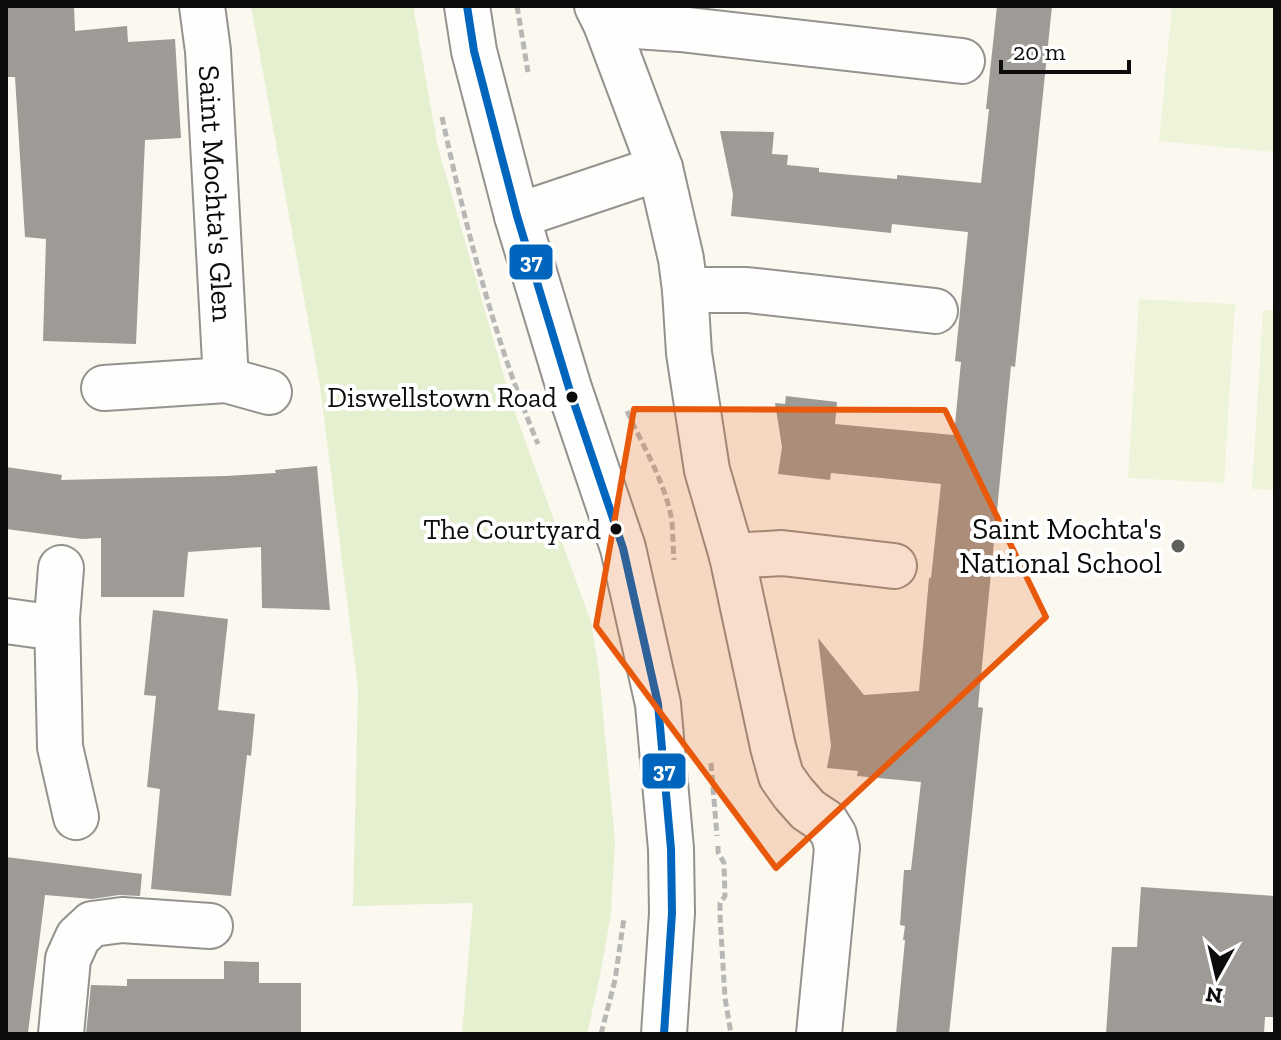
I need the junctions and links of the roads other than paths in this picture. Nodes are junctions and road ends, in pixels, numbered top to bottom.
1 (202, 6) edge
2 (467, 6) edge
3 (602, 15) edge
4 (962, 61) dead end
5 (660, 168) junction
6 (517, 216) junction
7 (685, 290) junction
8 (935, 311) dead end
9 (226, 380) junction
10 (104, 388) dead end
11 (269, 392) dead end
12 (732, 556) junction
13 (894, 566) dead end
14 (61, 568) dead end
15 (6, 621) edge
16 (57, 628) junction
17 (76, 817) dead end
18 (210, 926) dead end
19 (61, 1034) edge
20 (664, 1034) edge
21 (819, 1034) edge

1 - 9 street, Saint Mochta's Glen
2 - 6 street
3 - 4 street
3 - 5 street
5 - 6 street
5 - 7 street
6 - 20 street
7 - 8 street
7 - 12 street
9 - 10 street
9 - 11 street
12 - 13 street
12 - 21 street
14 - 16 street
15 - 16 street
16 - 17 street
18 - 19 street

